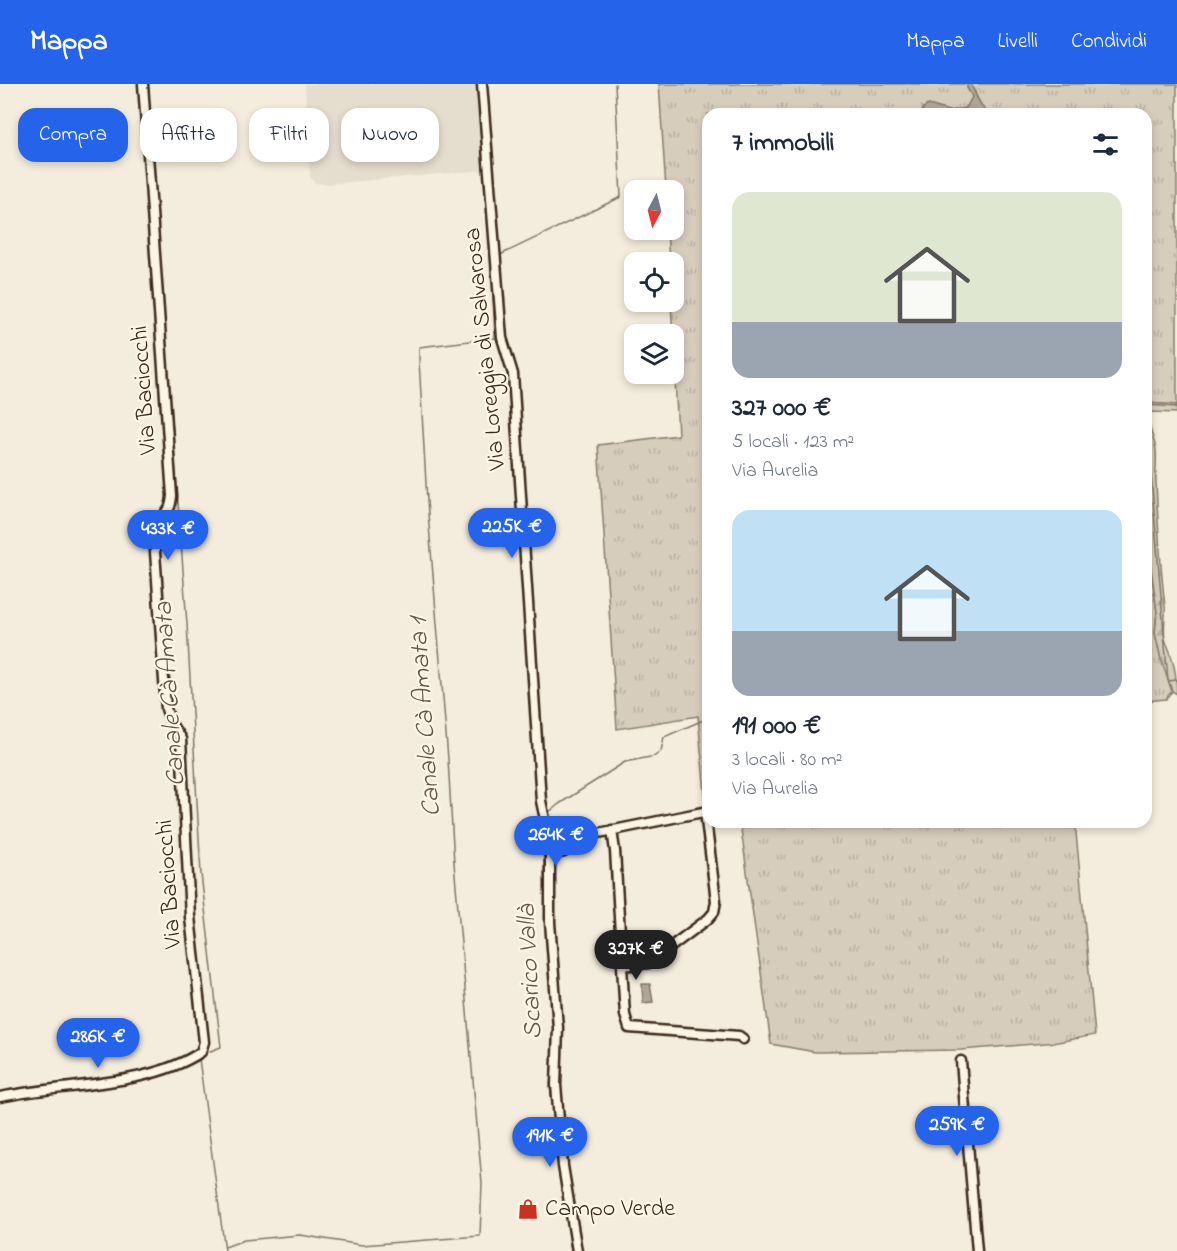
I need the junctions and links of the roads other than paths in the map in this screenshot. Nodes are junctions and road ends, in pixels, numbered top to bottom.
1 (144, 84) edge
2 (482, 84) edge
3 (702, 812) edge
4 (545, 821) junction
5 (708, 828) edge
6 (612, 830) junction
7 (560, 836) junction
8 (584, 836) junction
9 (550, 845) junction
10 (564, 851) junction
11 (551, 875) junction
12 (622, 966) junction
13 (743, 1039) dead end
14 (961, 1061) dead end
15 (0, 1097) edge
16 (577, 1251) edge
17 (978, 1251) edge

1 - 15 street, Via Baciocchi
2 - 4 street, Via Loreggia di Salvarosa
3 - 6 street
4 - 7 street
4 - 9 street, Via Loreggia di Salvarosa
5 - 12 street
6 - 8 street
6 - 12 street
7 - 8 street
7 - 9 street
7 - 10 street
8 - 10 street
9 - 10 street
9 - 11 street, Via Loreggia di Salvarosa
10 - 11 street, Via Loreggia di Salvarosa
11 - 16 street, Via Loreggia di Salvarosa
12 - 13 street
14 - 17 street

